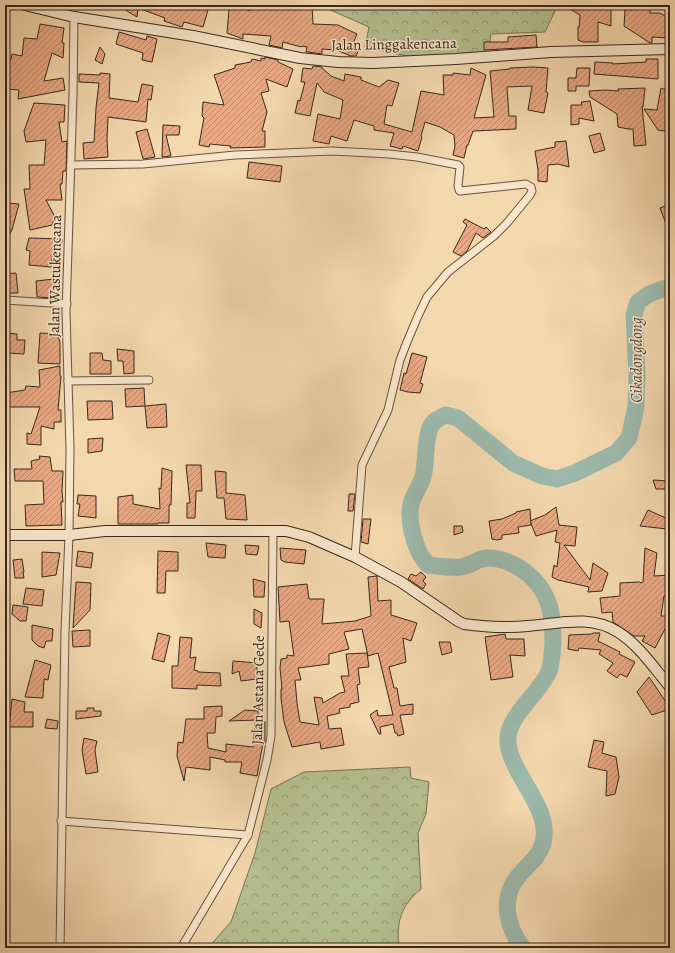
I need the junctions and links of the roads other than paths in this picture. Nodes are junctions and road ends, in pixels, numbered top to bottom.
1 (25, 5) edge
2 (74, 17) junction
3 (670, 49) edge
4 (71, 165) junction
5 (5, 300) edge
6 (67, 304) junction
7 (149, 380) dead end
8 (68, 381) junction
9 (273, 531) junction
10 (69, 535) junction
11 (5, 536) edge
12 (355, 557) junction
13 (670, 687) edge
14 (61, 821) junction
15 (248, 835) junction
16 (60, 948) edge
17 (181, 948) edge

1 - 2 street, Jalan Linggakencana
2 - 3 street, Jalan Linggakencana
2 - 4 street, Jalan Wastukencana
4 - 6 street, Jalan Wastukencana
4 - 12 street
5 - 6 street
6 - 8 street, Jalan Wastukencana
7 - 8 street
8 - 10 street, Jalan Wastukencana
9 - 10 street
9 - 12 street
9 - 15 street, Jalan Astana Gede
10 - 11 street
10 - 14 street, Jalan Wastukencana
12 - 13 street
14 - 15 street
14 - 16 street, Jalan Wastukencana
15 - 17 street, Jalan Astana Gede

